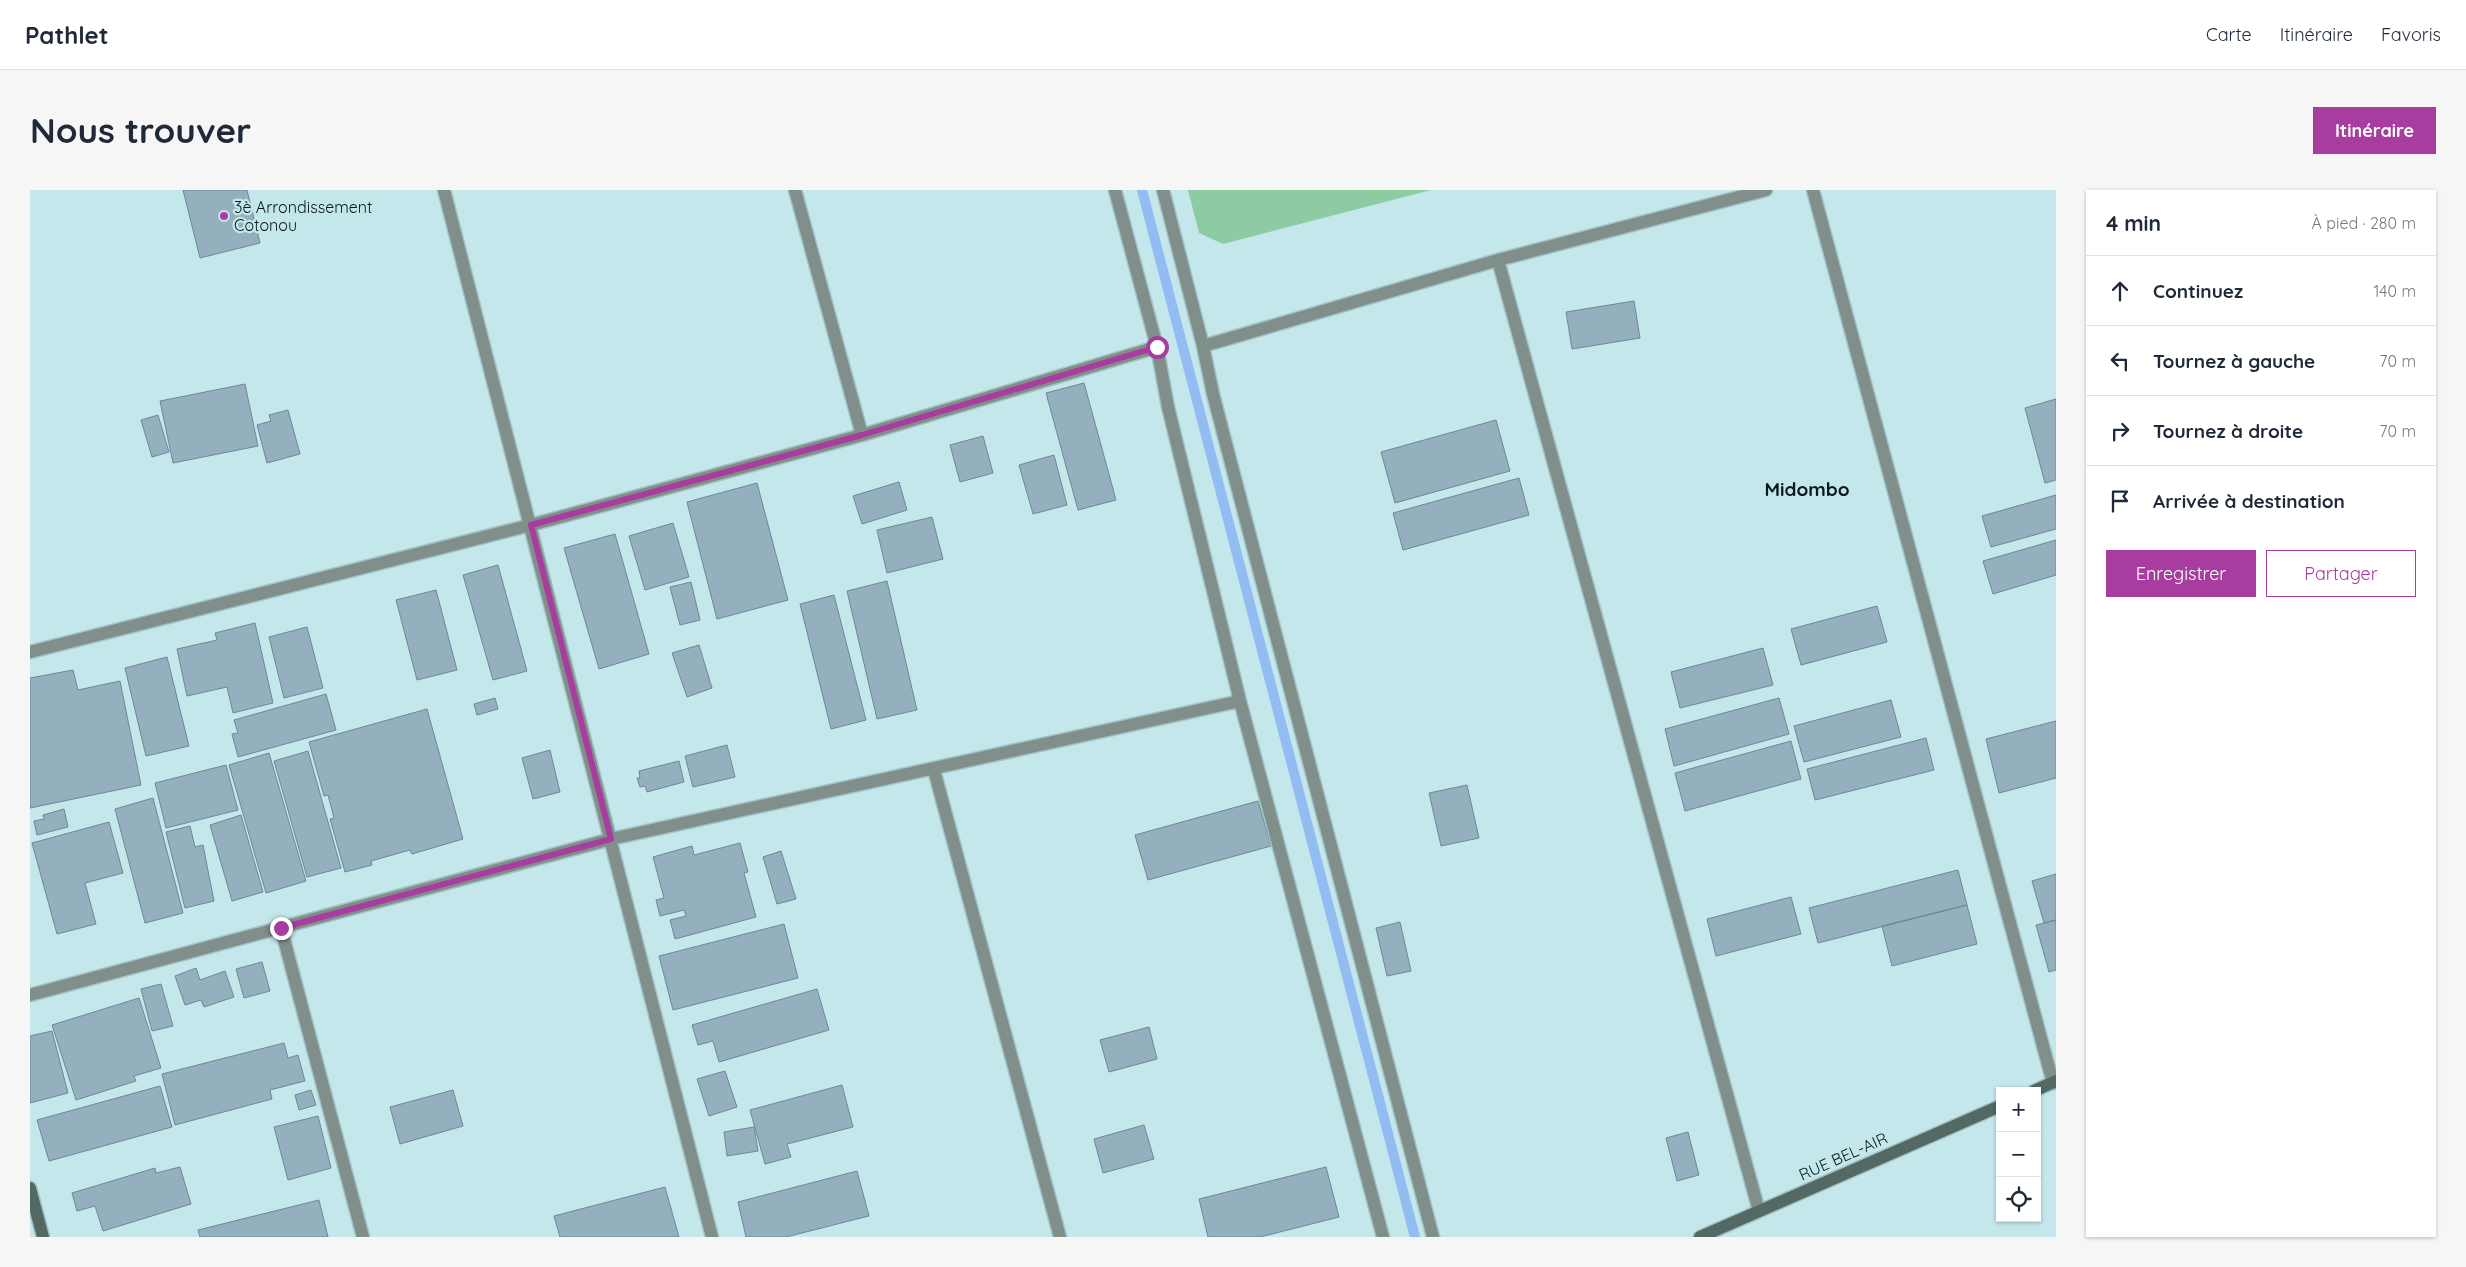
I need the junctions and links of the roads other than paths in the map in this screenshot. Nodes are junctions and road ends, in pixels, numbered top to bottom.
1 (444, 190) edge
2 (795, 190) edge
3 (1114, 190) edge
4 (1163, 190) edge
5 (1766, 190) edge
6 (1813, 190) edge
7 (1498, 260) junction
8 (1203, 346) junction
9 (1157, 347) junction
10 (862, 435) junction
11 (531, 525) junction
12 (30, 652) edge
13 (1240, 701) junction
14 (934, 770) junction
15 (611, 839) junction
16 (281, 928) junction
17 (30, 995) edge
18 (2054, 1082) edge
19 (2041, 1088) edge
20 (1996, 1108) edge
21 (30, 1188) edge
22 (1759, 1211) junction
23 (43, 1237) edge
24 (363, 1237) edge
25 (712, 1237) edge
26 (1060, 1237) edge
27 (1383, 1237) edge
28 (1433, 1237) edge
29 (1700, 1237) edge

1 - 11 street
2 - 10 street
3 - 9 street
4 - 8 street
5 - 7 street
6 - 18 street
7 - 8 street
7 - 22 street
8 - 28 street
9 - 10 street
9 - 13 street
10 - 11 street
11 - 12 street
11 - 15 street
13 - 14 street
13 - 27 street
14 - 15 street
14 - 26 street
15 - 16 street
15 - 25 street
16 - 17 street
16 - 24 street
18 - 19 main road
20 - 22 main road, RUE BEL-AIR
21 - 23 main road
22 - 29 main road, RUE BEL-AIR

